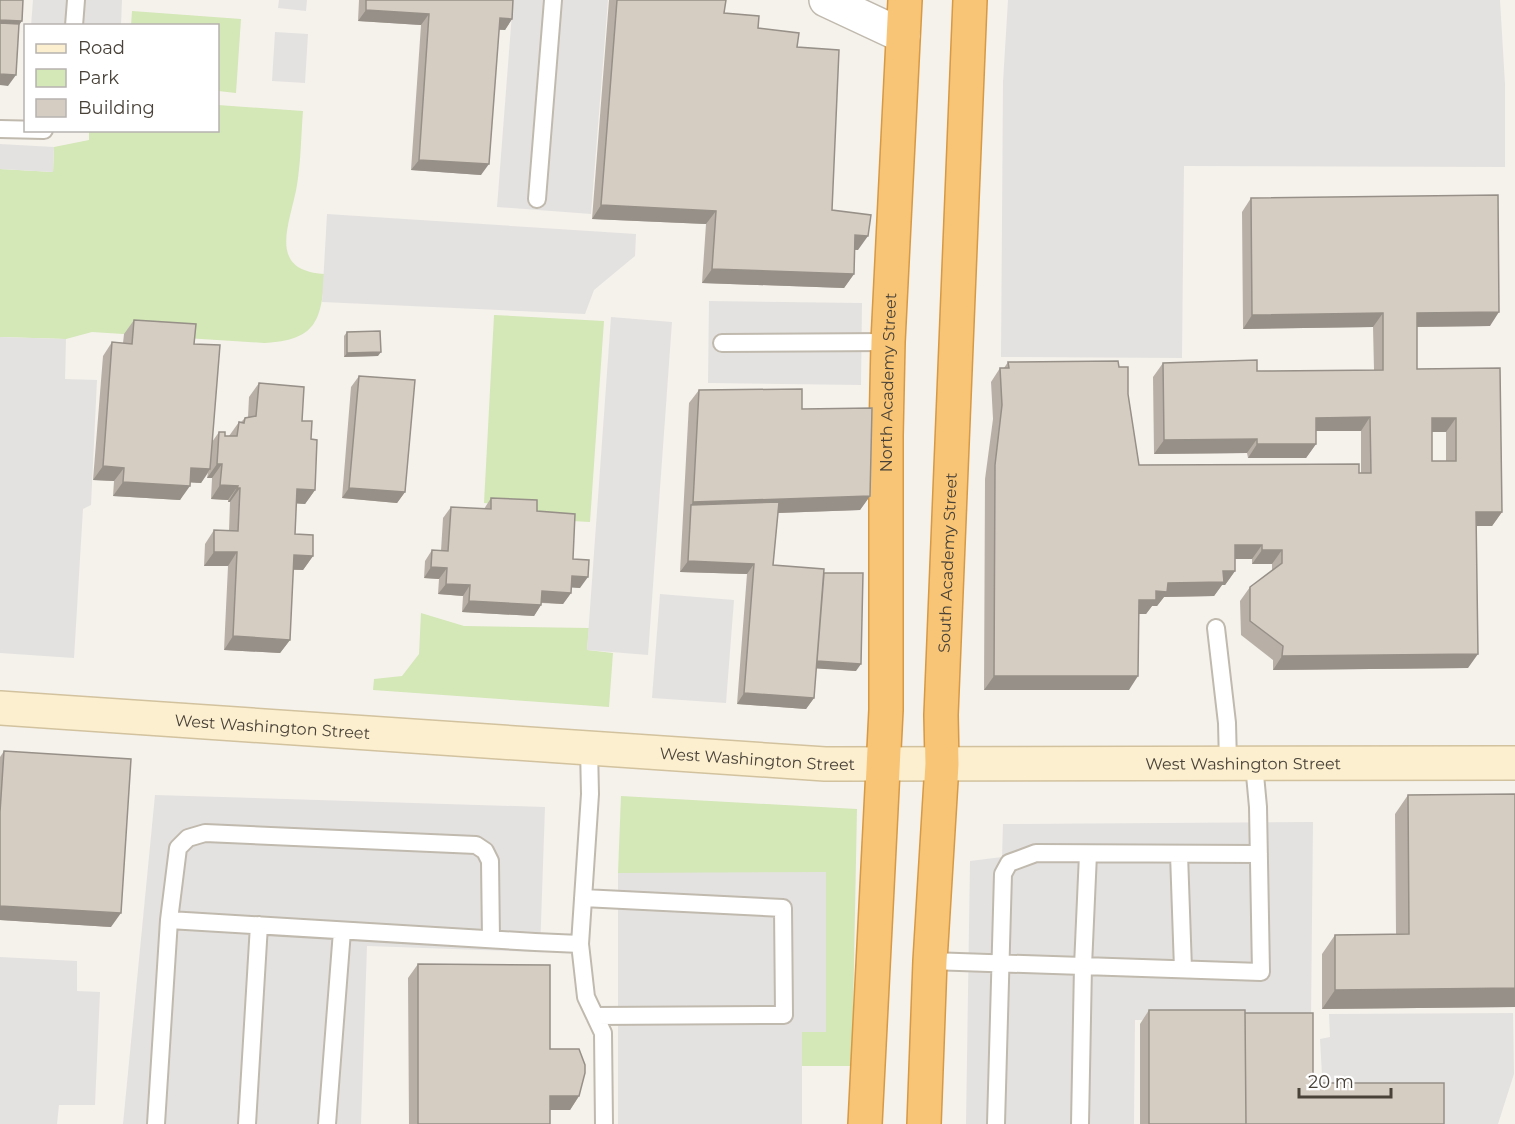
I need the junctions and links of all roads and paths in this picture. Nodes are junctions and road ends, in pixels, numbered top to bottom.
1 (76, 0) edge
2 (553, 0) edge
3 (826, 0) edge
4 (905, 0) edge
5 (970, 0) edge
6 (74, 24) edge
7 (903, 36) junction
8 (0, 129) edge
9 (24, 130) edge
10 (537, 199) dead end
11 (888, 342) junction
12 (722, 343) dead end
13 (1216, 628) dead end
14 (0, 708) edge
15 (589, 748) junction
16 (1515, 763) edge
17 (884, 764) junction
18 (942, 764) junction
19 (1241, 764) junction
20 (1088, 854) junction
21 (1179, 854) junction
22 (1259, 854) junction
23 (582, 898) junction
24 (170, 920) junction
25 (259, 925) junction
26 (342, 930) junction
27 (491, 939) junction
28 (580, 944) junction
29 (930, 961) junction
30 (1001, 963) junction
31 (1083, 966) junction
32 (1184, 969) junction
33 (595, 1016) junction
34 (156, 1124) edge
35 (247, 1124) edge
36 (327, 1124) edge
37 (604, 1124) edge
38 (865, 1124) edge
39 (924, 1124) edge
40 (996, 1124) edge
41 (1080, 1124) edge

1 - 6 lane
2 - 10 lane
3 - 7 street
4 - 7 highway, North Academy Street
5 - 18 highway, South Academy Street
7 - 11 highway, North Academy Street
8 - 9 lane
11 - 12 lane
11 - 17 highway, North Academy Street
13 - 19 lane
14 - 15 street, West Washington Street
15 - 17 street, West Washington Street
15 - 23 lane
16 - 19 street, West Washington Street
17 - 18 street, West Washington Street
17 - 38 highway
18 - 19 street, West Washington Street
18 - 29 highway, South Academy Street
19 - 22 lane
20 - 21 lane
20 - 30 lane
20 - 31 lane
21 - 22 lane
21 - 32 lane
22 - 32 lane
23 - 28 lane
23 - 33 lane
24 - 25 lane
24 - 27 lane
24 - 34 lane
25 - 26 lane
25 - 35 lane
26 - 27 lane
26 - 36 lane
27 - 28 lane
28 - 33 lane
29 - 30 lane
29 - 39 highway, South Academy Street
30 - 31 lane
30 - 40 lane
31 - 32 lane
31 - 41 lane
33 - 37 lane

